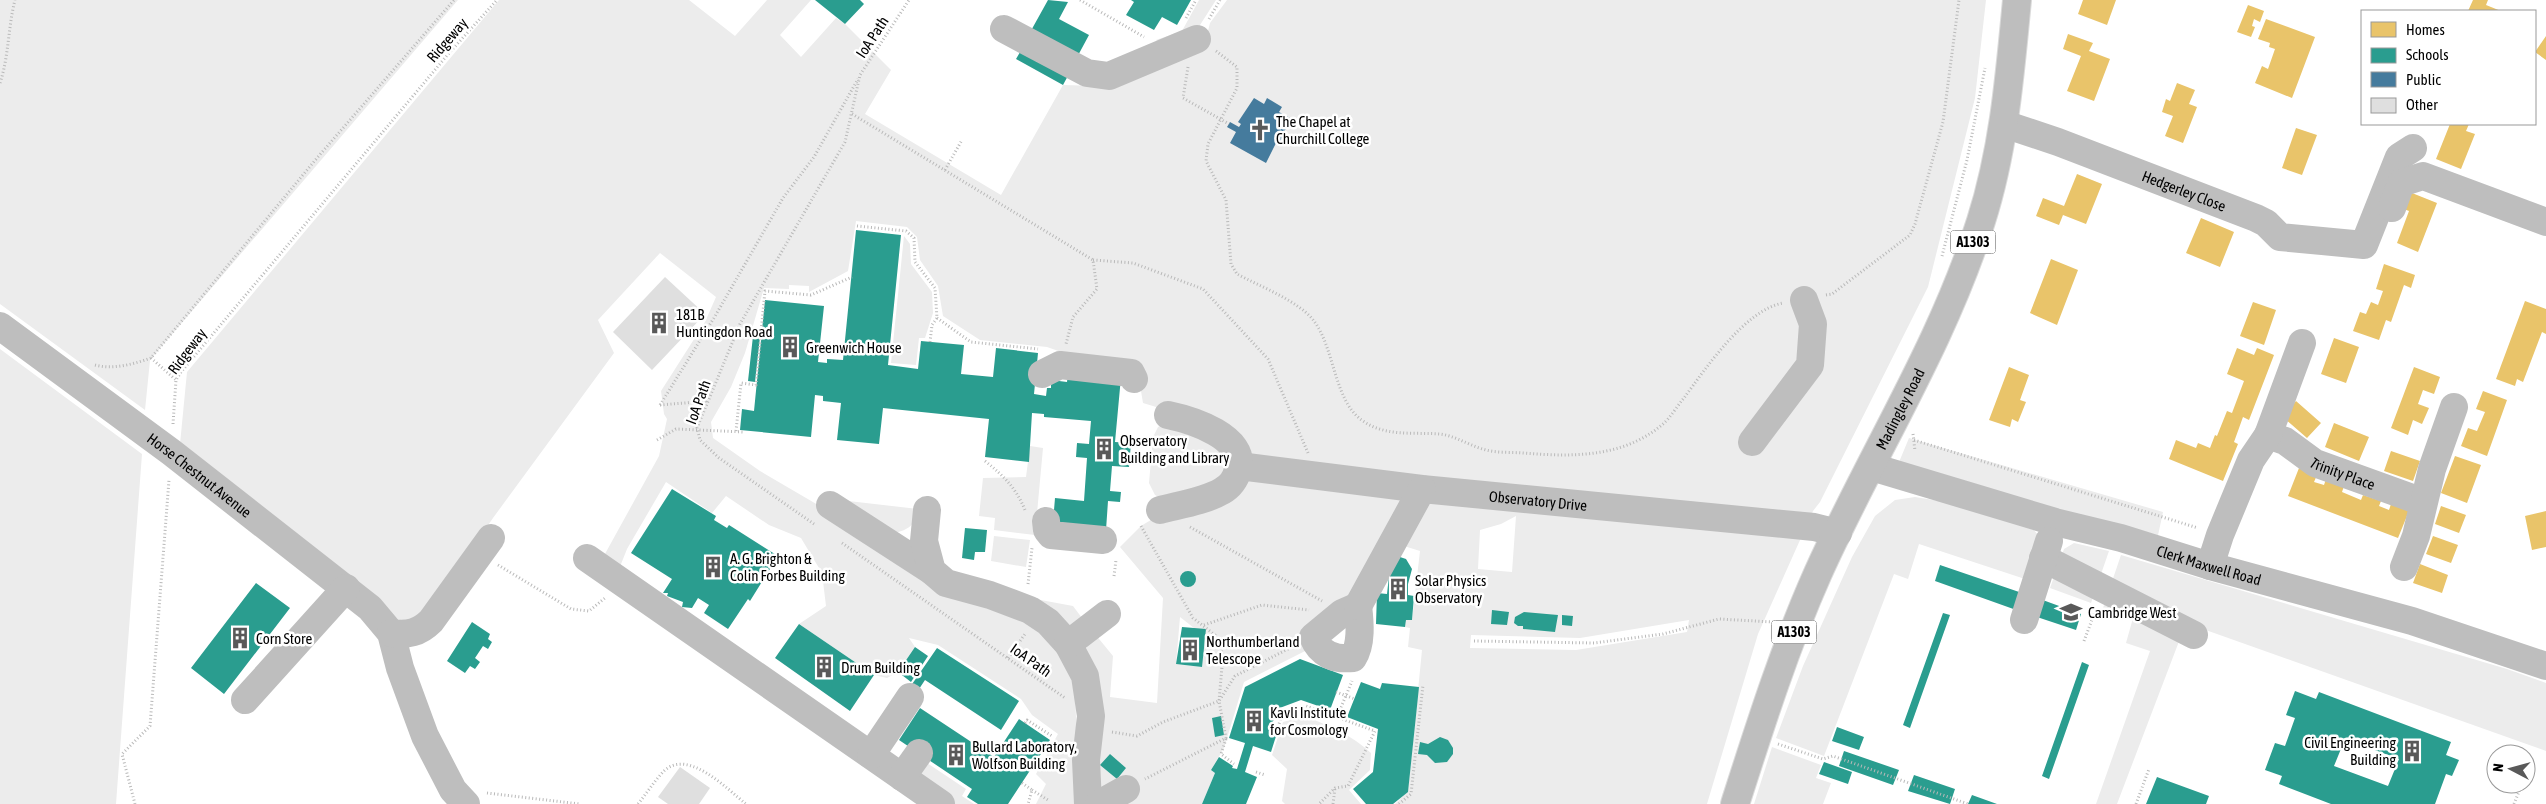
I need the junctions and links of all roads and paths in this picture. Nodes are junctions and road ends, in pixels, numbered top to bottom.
1 (15, 0) edge
2 (454, 0) edge
3 (497, 0) edge
4 (909, 0) edge
5 (1080, 0) edge
6 (1959, 0) edge
7 (2018, 0) edge
8 (1004, 29) dead end
9 (1197, 39) joint
10 (1169, 52) junction
11 (1986, 60) dead end
12 (860, 75) junction
13 (0, 83) edge
14 (852, 114) junction
15 (1221, 120) junction
16 (1229, 124) dead end
17 (2004, 124) junction
18 (962, 140) dead end
19 (2413, 148) dead end
20 (945, 170) junction
21 (2546, 222) edge
22 (858, 226) dead end
23 (2370, 247) junction
24 (1094, 260) junction
25 (1941, 260) dead end
26 (852, 277) dead end
27 (1804, 300) junction
28 (937, 318) junction
29 (0, 326) edge
30 (930, 342) dead end
31 (2302, 343) dead end
32 (151, 358) junction
33 (92, 364) dead end
34 (1051, 370) junction
35 (1134, 379) dead end
36 (176, 380) junction
37 (708, 401) junction
38 (2454, 407) dead end
39 (1168, 415) dead end
40 (697, 428) junction
41 (736, 431) junction
42 (744, 432) dead end
43 (2268, 435) junction
44 (657, 440) dead end
45 (1914, 440) dead end
46 (1752, 442) dead end
47 (171, 452) junction
48 (1130, 455) dead end
49 (1138, 455) dead end
50 (985, 461) dead end
51 (1239, 466) junction
52 (1872, 466) junction
53 (1318, 474) junction
54 (1422, 489) junction
55 (2423, 502) junction
56 (927, 510) dead end
57 (823, 515) joint
58 (1150, 518) junction
59 (2055, 522) junction
60 (1042, 527) junction
61 (1838, 533) junction
62 (2220, 534) junction
63 (1103, 540) dead end
64 (840, 542) dead end
65 (485, 546) joint
66 (587, 558) dead end
67 (2043, 558) junction
68 (2210, 566) junction
69 (2404, 567) dead end
70 (932, 571) junction
71 (621, 580) junction
72 (346, 588) junction
73 (1350, 609) junction
74 (1030, 610) junction
75 (1107, 614) dead end
76 (2024, 620) dead end
77 (1776, 622) dead end
78 (1204, 625) junction
79 (391, 633) junction
80 (2194, 635) dead end
81 (1313, 636) junction
82 (1474, 641) dead end
83 (1068, 644) junction
84 (2546, 666) edge
85 (1349, 682) junction
86 (1423, 685) dead end
87 (910, 697) dead end
88 (245, 700) dead end
89 (1220, 701) junction
90 (1092, 716) junction
91 (1337, 717) junction
92 (1025, 723) dead end
93 (1278, 727) dead end
94 (1052, 736) dead end
95 (1418, 737) junction
96 (1226, 738) junction
97 (1424, 738) dead end
98 (1777, 744) dead end
99 (919, 753) dead end
100 (871, 755) junction
101 (1234, 764) dead end
102 (2149, 770) dead end
103 (1256, 772) dead end
104 (1265, 774) dead end
105 (902, 777) junction
106 (1022, 783) dead end
107 (1335, 788) junction
108 (1126, 789) joint
109 (1032, 790) junction
110 (460, 797) edge
111 (1048, 800) dead end
112 (135, 804) edge
113 (580, 804) edge
114 (638, 804) edge
115 (746, 804) edge
116 (941, 804) edge
117 (1028, 804) edge
118 (1088, 804) edge
119 (1099, 804) edge
120 (1319, 804) edge
121 (1333, 804) edge
122 (1399, 804) edge
123 (1735, 804) edge
124 (1968, 804) edge
125 (2136, 804) edge

1 - 13 path
2 - 32 path
3 - 36 path, Ridgeway
4 - 12 path, IoA Path
5 - 10 path
6 - 27 path
7 - 17 street, Madingley Road / A1303
8 - 10 street
9 - 10 street
9 - 15 path
10 - 15 path
11 - 25 path
12 - 14 path, IoA Path
12 - 37 path
14 - 20 path
14 - 37 path, IoA Path
15 - 16 path
15 - 27 path
17 - 23 street, Hedgerley Close
17 - 52 street, Madingley Road / A1303
18 - 20 path
19 - 23 street
20 - 24 path
21 - 23 street
22 - 28 path
24 - 34 path
24 - 53 path
26 - 41 path
27 - 46 street
28 - 30 path
28 - 34 path
29 - 47 street, Horse Chestnut Avenue
31 - 43 street
32 - 33 path
32 - 36 path
34 - 35 street
36 - 47 path, Ridgeway
37 - 40 path, IoA Path
38 - 55 street
39 - 51 street
40 - 41 path
40 - 44 path
40 - 57 path, IoA Path
41 - 42 path
43 - 55 street, Trinity Place
43 - 62 street
45 - 62 path
47 - 72 street, Horse Chestnut Avenue
47 - 112 path, Ridgeway
48 - 49 path
50 - 60 path
51 - 53 street, Observatory Drive
51 - 58 street
52 - 59 street, Clerk Maxwell Road
52 - 61 street, Madingley Road / A1303
53 - 54 street, Observatory Drive
54 - 61 street, Observatory Drive
54 - 73 street
55 - 69 street
56 - 70 street
57 - 70 street
58 - 73 path
58 - 78 path
59 - 67 street
59 - 68 street, Clerk Maxwell Road
60 - 63 street
60 - 74 path
61 - 123 street, Madingley Road / A1303
62 - 68 street
64 - 90 path, IoA Path
65 - 71 path
65 - 79 street
66 - 71 street
67 - 76 street
67 - 80 street
68 - 84 street, Clerk Maxwell Road
70 - 74 street
71 - 100 street
72 - 79 street, Horse Chestnut Avenue
72 - 88 street
73 - 78 path
73 - 81 street
73 - 85 street
74 - 83 street
75 - 83 street
77 - 82 path
78 - 89 path
79 - 110 street
81 - 85 street
81 - 89 path
83 - 90 street
85 - 91 path
86 - 95 path
87 - 100 street
89 - 90 path, IoA Path
89 - 96 path
90 - 118 street
91 - 93 path
91 - 107 path
92 - 94 path
95 - 97 path
95 - 122 path
96 - 101 path
96 - 108 path
98 - 124 path
99 - 105 street
100 - 105 street
102 - 125 path
103 - 104 path
105 - 116 street
106 - 109 path
107 - 120 path
107 - 121 path
108 - 119 street
109 - 111 path
109 - 117 path
110 - 113 path
114 - 115 path

